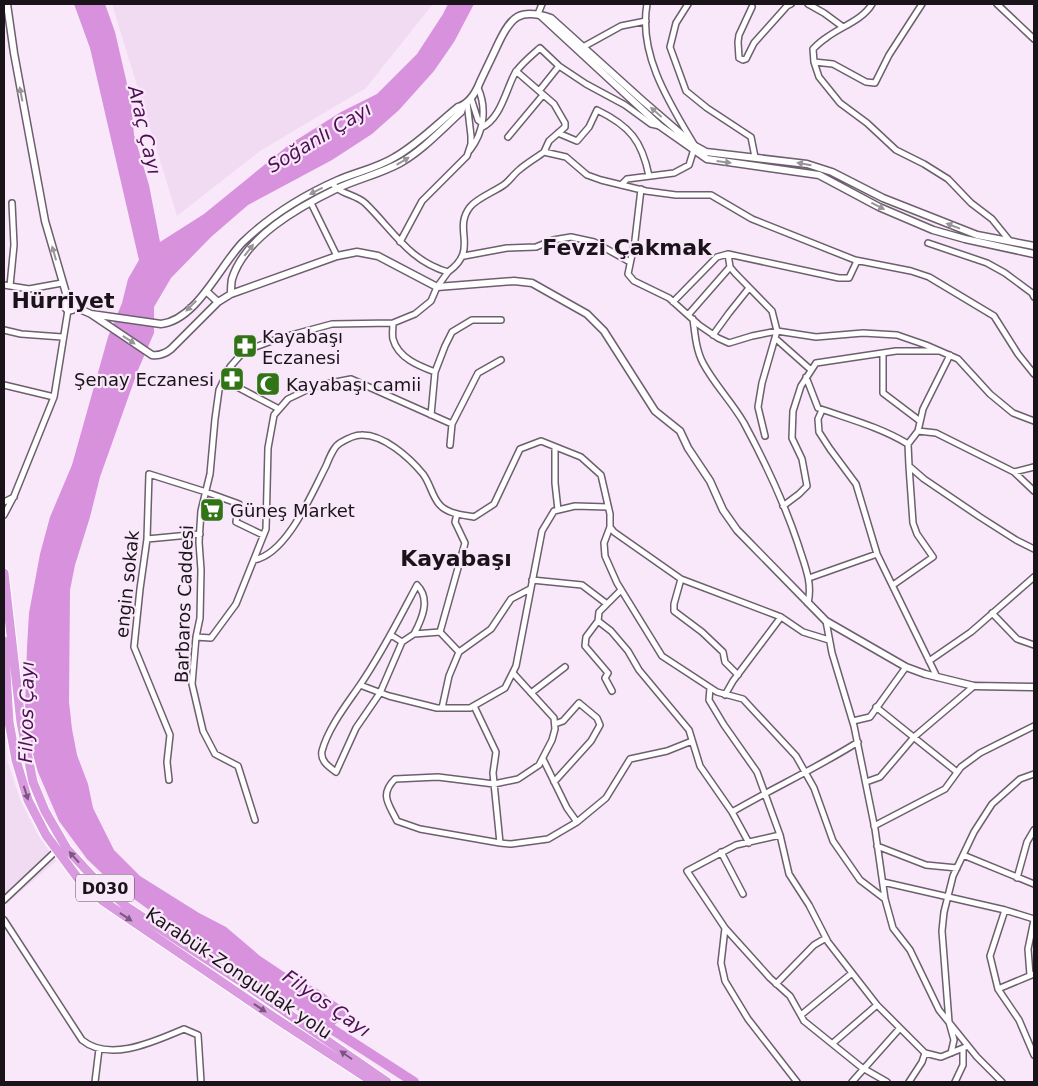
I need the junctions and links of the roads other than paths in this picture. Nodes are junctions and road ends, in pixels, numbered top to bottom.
1 (7, 4) edge
2 (542, 4) edge
3 (647, 4) edge
4 (688, 4) edge
5 (791, 4) edge
6 (808, 4) edge
7 (872, 4) edge
8 (922, 4) edge
9 (997, 4) edge
10 (752, 7) dead end
11 (538, 14) junction
12 (646, 21) junction
13 (843, 28) junction
14 (1034, 39) edge
15 (583, 47) junction
16 (814, 62) junction
17 (559, 66) junction
18 (516, 71) junction
19 (478, 88) junction
20 (541, 93) junction
21 (467, 102) junction
22 (481, 126) junction
23 (660, 126) junction
24 (558, 133) junction
25 (508, 136) dead end
26 (694, 148) junction
27 (469, 151) junction
28 (544, 152) junction
29 (756, 157) junction
30 (649, 176) junction
31 (621, 185) junction
32 (334, 186) junction
33 (641, 189) junction
34 (12, 203) dead end
35 (311, 203) junction
36 (1009, 240) junction
37 (400, 242) junction
38 (928, 242) dead end
39 (1034, 246) edge
40 (728, 254) junction
41 (1034, 254) edge
42 (337, 256) junction
43 (464, 256) junction
44 (858, 261) junction
45 (630, 262) junction
46 (730, 267) junction
47 (448, 272) junction
48 (220, 273) junction
49 (232, 280) junction
50 (62, 283) junction
51 (7, 286) edge
52 (437, 287) junction
53 (749, 288) junction
54 (206, 291) junction
55 (231, 294) junction
56 (1034, 297) edge
57 (68, 300) junction
58 (218, 302) junction
59 (673, 302) junction
60 (75, 307) junction
61 (68, 310) junction
62 (91, 314) junction
63 (690, 317) junction
64 (501, 320) dead end
65 (394, 323) junction
66 (4, 330) edge
67 (778, 331) junction
68 (713, 335) junction
69 (62, 336) junction
70 (775, 338) junction
71 (941, 351) junction
72 (883, 353) junction
73 (950, 355) junction
74 (501, 360) dead end
75 (811, 370) junction
76 (435, 372) junction
77 (1034, 374) edge
78 (806, 377) junction
79 (224, 380) junction
80 (4, 385) edge
81 (54, 397) junction
82 (279, 409) junction
83 (822, 410) junction
84 (431, 415) junction
85 (1034, 420) edge
86 (920, 421) junction
87 (452, 424) junction
88 (918, 431) junction
89 (765, 436) dead end
90 (908, 444) junction
91 (450, 445) dead end
92 (555, 448) junction
93 (909, 466) junction
94 (1034, 467) edge
95 (1014, 472) junction
96 (1034, 490) edge
97 (206, 492) junction
98 (14, 496) junction
99 (4, 502) edge
100 (783, 506) junction
101 (608, 507) junction
102 (558, 510) junction
103 (457, 514) junction
104 (4, 515) edge
105 (610, 527) junction
106 (200, 534) junction
107 (263, 536) junction
108 (146, 539) junction
109 (1034, 548) edge
110 (877, 554) junction
111 (254, 560) junction
112 (4, 573) edge
113 (1034, 577) edge
114 (809, 578) junction
115 (681, 579) junction
116 (532, 580) junction
117 (893, 585) junction
118 (530, 589) junction
119 (621, 590) junction
120 (808, 603) junction
121 (607, 604) junction
122 (992, 614) junction
123 (782, 617) junction
124 (826, 620) junction
125 (598, 621) junction
126 (440, 632) junction
127 (414, 634) junction
128 (391, 635) junction
129 (196, 637) junction
130 (829, 640) junction
131 (4, 641) edge
132 (402, 642) junction
133 (1034, 645) edge
134 (459, 652) junction
135 (929, 661) junction
136 (906, 666) junction
137 (565, 667) dead end
138 (512, 673) junction
139 (738, 675) junction
140 (936, 677) junction
141 (360, 686) junction
142 (974, 686) junction
143 (1034, 686) edge
144 (710, 688) junction
145 (612, 690) dead end
146 (380, 693) junction
147 (531, 693) junction
148 (725, 695) junction
149 (474, 706) junction
150 (876, 707) junction
151 (442, 708) junction
152 (853, 720) junction
153 (555, 724) junction
154 (1034, 726) edge
155 (914, 737) junction
156 (692, 741) junction
157 (858, 742) junction
158 (542, 759) junction
159 (957, 772) junction
160 (806, 773) junction
161 (1034, 774) edge
162 (169, 780) dead end
163 (554, 782) junction
164 (866, 782) junction
165 (494, 784) junction
166 (765, 793) junction
167 (732, 812) junction
168 (254, 820) dead end
169 (577, 822) junction
170 (874, 826) junction
171 (1034, 830) edge
172 (780, 835) junction
173 (500, 843) junction
174 (749, 843) junction
175 (878, 846) junction
176 (57, 850) junction
177 (721, 852) junction
178 (963, 855) junction
179 (956, 868) junction
180 (1017, 878) junction
181 (883, 882) junction
182 (1034, 884) edge
183 (743, 894) dead end
184 (948, 896) junction
185 (885, 899) junction
186 (4, 900) edge
187 (1006, 910) junction
188 (4, 920) edge
189 (1034, 920) edge
190 (725, 928) junction
191 (826, 938) junction
192 (852, 973) junction
193 (1032, 975) edge
194 (776, 984) junction
195 (998, 989) junction
196 (877, 1005) junction
197 (801, 1015) junction
198 (949, 1022) junction
199 (900, 1028) junction
200 (833, 1043) junction
201 (966, 1047) junction
202 (99, 1049) junction
203 (924, 1053) junction
204 (951, 1053) junction
205 (1034, 1055) edge
206 (864, 1069) junction
207 (994, 1074) junction
208 (95, 1082) edge
209 (201, 1082) edge
210 (373, 1082) edge
211 (387, 1082) edge
212 (797, 1082) edge
213 (852, 1082) edge
214 (887, 1082) edge
215 (909, 1082) edge
216 (955, 1082) edge
217 (993, 1082) edge
218 (1002, 1082) edge

50 -> 1 street
2 - 11 street
3 - 12 street
4 - 29 street
5 - 10 street
6 - 13 street
7 - 13 street
8 - 16 street
9 - 14 street
11 - 15 street
11 - 19 street
11 - 23 street
12 - 15 street
12 - 26 street
13 - 16 street
26 -> 15 street
16 - 36 street
17 - 18 street
17 - 20 street
17 - 23 street
18 - 20 street
18 - 22 street
19 - 21 street
19 - 22 street
20 - 24 street
20 - 25 street
21 - 22 street
21 - 27 street
21 - 32 street
22 - 27 street
23 - 26 street
24 - 28 street
24 - 30 street
26 - 29 street
26 - 30 street
26 -> 41 street
27 - 37 street
28 - 31 street
28 - 43 street
36 -> 29 street
30 - 31 street
31 - 33 street
32 - 35 street
32 - 37 street
32 -> 48 street
33 - 44 street
33 - 45 street
34 - 51 street
35 - 42 street
49 -> 35 street
36 - 39 street
37 - 47 street
38 - 56 street
40 - 44 street
40 - 46 street
40 - 59 street
42 - 52 street
42 - 55 street
43 - 45 street
43 - 47 street, Barbaros Caddesi
44 - 77 street
45 - 59 street
46 - 53 street
46 - 63 street
47 - 52 street, Barbaros Caddesi
48 - 49 street
48 - 54 street
49 - 55 street
50 - 51 street
50 - 57 street
52 - 65 street, Barbaros Caddesi
52 - 120 street
53 - 67 street
53 - 68 street
54 - 58 street
54 -> 62 street
55 - 58 street
57 - 60 street
57 - 61 street
62 -> 58 street
59 - 63 street
60 - 61 street
60 - 62 street
61 - 69 street
63 - 68 street
63 - 100 street
64 - 76 street
65 - 76 street
65 - 79 street, Barbaros Caddesi
66 - 69 street
67 - 68 street
67 - 70 street
67 - 71 street
69 - 81 street
70 - 75 street
70 - 89 street
71 - 72 street
71 - 73 street
72 - 75 street
72 - 86 street
73 - 85 street
73 - 86 street
74 - 87 street
75 - 78 street
76 - 84 street
78 - 83 street
78 - 100 street
79 - 82 street
79 - 97 street, Barbaros Caddesi
80 - 81 street
81 - 98 street
82 - 84 street
82 - 107 street
83 - 90 street
83 - 110 street
84 - 87 street
86 - 88 street
87 - 91 street
88 - 90 street
88 - 95 street
90 - 93 street
92 - 101 street
92 - 102 street
92 - 103 street
93 - 109 street
93 - 117 street
94 - 95 street
95 - 96 street
97 - 106 street, Barbaros Caddesi
97 - 107 street
97 - 108 street, engin sokak
98 - 99 street
98 - 104 street
100 - 114 street
101 - 102 street
101 - 105 street
102 - 116 street
103 - 111 street
103 - 126 street
105 - 115 street
105 - 119 street
106 - 108 street
106 - 129 street, Barbaros Caddesi
107 - 111 street
108 - 162 street, engin sokak
110 - 114 street
110 - 117 street
111 - 129 street
211 -> 112 highway, Karabük-Zonguldak yolu / D030
113 - 122 street
114 - 120 street
115 - 123 street
115 - 139 street
116 - 118 street
116 - 121 street
117 - 135 street
118 - 134 street
118 - 138 street
119 - 121 street
119 - 144 street
120 - 124 street
121 - 125 street
122 - 133 street
122 - 135 street
123 - 130 street
123 - 139 street
124 - 130 street
124 - 136 street
125 - 145 street
125 - 156 street
126 - 127 street
126 - 134 street
127 - 128 street
127 - 132 street
128 - 132 street
128 - 141 street
129 - 168 street, Barbaros Caddesi
130 - 152 street
131 -> 176 highway, Karabük-Zonguldak yolu / D030
132 - 146 street
134 - 151 street
135 - 140 street
136 - 140 street
136 - 150 street
137 - 147 street
138 - 147 street
138 - 149 street
139 - 148 street
140 - 142 street
141 - 146 street
141 - 146 street
142 - 143 street
142 - 155 street
144 - 148 street
144 - 166 street
146 - 151 street
147 - 153 street
148 - 160 street
149 - 151 street
149 - 165 street
150 - 152 street
150 - 155 street
152 - 157 street
153 - 158 street
153 - 163 street
154 - 159 street
155 - 159 street
155 - 164 street
156 - 167 street
156 - 169 street
157 - 160 street
157 - 164 street
158 - 163 street
158 - 165 street
159 - 170 street
160 - 166 street
160 - 185 street
161 - 178 street
163 - 169 street
164 - 170 street
165 - 173 street
165 - 173 street
166 - 167 street
166 - 172 street
167 - 174 street
169 - 173 street
170 - 175 street
171 - 180 street
172 - 174 street
172 - 191 street
174 - 177 street
175 - 179 street
175 - 181 street
176 - 186 street
176 -> 210 highway, Karabük-Zonguldak yolu / D030
177 - 183 street
177 - 190 street
178 - 179 street
178 - 180 street
179 - 184 street
180 - 182 street
181 - 184 street
181 - 185 street
184 - 187 street
184 - 198 street
185 - 198 street
187 - 189 street
187 - 195 street
188 - 202 street
189 - 193 street
190 - 194 street
190 - 212 street
191 - 192 street
191 - 194 street
192 - 196 street
192 - 197 street
193 - 195 street
194 - 197 street
195 - 205 street
196 - 199 street
196 - 200 street
197 - 200 street
198 - 201 street
198 - 204 street
199 - 203 street
199 - 206 street
200 - 206 street
201 - 204 street
201 - 207 street
201 - 216 street
202 - 208 street
202 - 209 street
203 - 204 street
203 - 215 street
206 - 213 street
206 - 214 street
207 - 217 street
207 - 218 street

